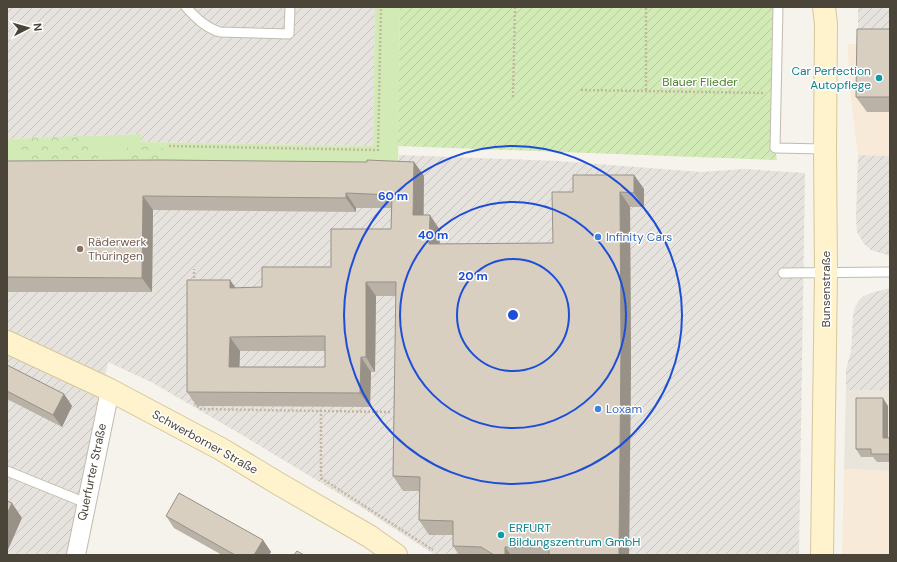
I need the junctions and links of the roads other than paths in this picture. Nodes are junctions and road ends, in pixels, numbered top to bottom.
1 (186, 7) edge
2 (290, 7) edge
3 (778, 7) edge
4 (828, 13) edge
5 (825, 149) junction
6 (890, 272) edge
7 (782, 273) dead end
8 (826, 273) junction
9 (7, 342) edge
10 (110, 390) junction
11 (7, 471) edge
12 (86, 503) junction
13 (76, 555) edge
14 (396, 555) edge
15 (822, 555) edge

1 - 2 lane
3 - 5 lane
4 - 5 main road, Bunsenstraße
5 - 8 main road, Bunsenstraße
6 - 8 lane
7 - 8 lane
8 - 15 main road, Bunsenstraße
9 - 10 main road, Schwerborner Straße
10 - 12 street, Querfurter Straße
10 - 14 main road, Schwerborner Straße
11 - 12 lane
12 - 13 street, Querfurter Straße

